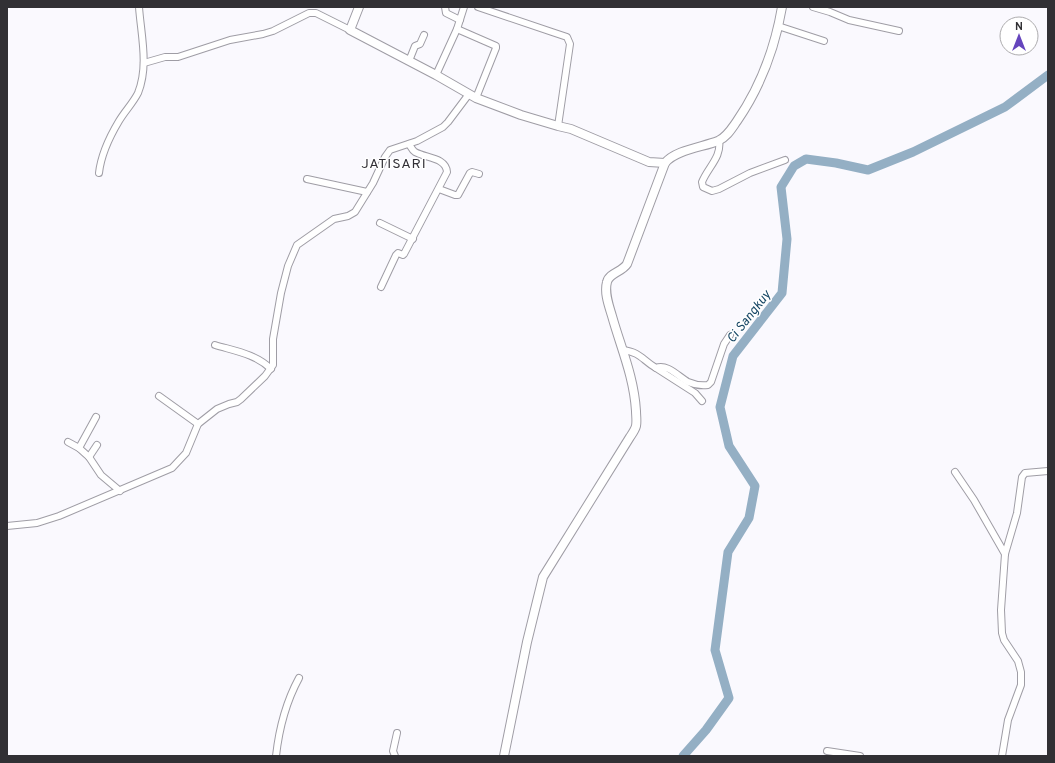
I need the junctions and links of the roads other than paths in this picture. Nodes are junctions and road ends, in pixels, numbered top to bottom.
1 (139, 7) edge
2 (359, 7) edge
3 (445, 7) edge
4 (464, 7) edge
5 (478, 7) edge
6 (782, 7) edge
7 (813, 7) edge
8 (460, 20) junction
9 (778, 26) junction
10 (457, 29) junction
11 (350, 30) junction
12 (899, 30) dead end
13 (424, 35) dead end
14 (824, 41) dead end
15 (409, 61) junction
16 (144, 63) junction
17 (436, 75) junction
18 (472, 96) junction
19 (558, 126) junction
20 (719, 140) junction
21 (409, 144) junction
22 (785, 160) dead end
23 (665, 163) junction
24 (99, 173) dead end
25 (479, 174) dead end
26 (307, 179) dead end
27 (439, 189) junction
28 (367, 192) junction
29 (380, 223) dead end
30 (413, 239) junction
31 (381, 286) dead end
32 (730, 335) dead end
33 (215, 346) dead end
34 (622, 350) junction
35 (656, 368) junction
36 (271, 369) junction
37 (159, 396) dead end
38 (702, 400) dead end
39 (96, 417) dead end
40 (198, 424) junction
41 (68, 442) dead end
42 (97, 445) dead end
43 (79, 448) junction
44 (88, 458) junction
45 (1048, 470) edge
46 (955, 472) dead end
47 (120, 491) junction
48 (7, 526) edge
49 (1004, 554) junction
50 (299, 678) dead end
51 (397, 733) dead end
52 (827, 751) dead end
53 (276, 756) edge
54 (395, 756) edge
55 (504, 756) edge
56 (860, 756) edge
57 (1002, 756) edge

1 - 16 street
2 - 11 street
3 - 8 street
4 - 8 street
5 - 19 street
6 - 9 street
7 - 12 street
8 - 10 street
9 - 14 street
9 - 20 street
10 - 17 street
10 - 18 street
11 - 15 street
11 - 16 street
13 - 15 street
15 - 17 street
16 - 24 street
17 - 18 street
18 - 19 street
18 - 21 street
19 - 23 street
20 - 22 street
20 - 23 street
21 - 27 street
21 - 28 street
23 - 34 street
25 - 27 street
26 - 28 street
27 - 30 street
28 - 36 street
29 - 30 street
30 - 31 street
32 - 35 street
33 - 36 street
34 - 35 street
34 - 55 street
35 - 38 street
36 - 40 street
37 - 40 street
39 - 43 street
40 - 47 street
41 - 43 street
42 - 44 street
43 - 44 street
44 - 47 street
45 - 49 street
46 - 49 street
47 - 48 street
49 - 57 street
50 - 53 street
51 - 54 street
52 - 56 street

